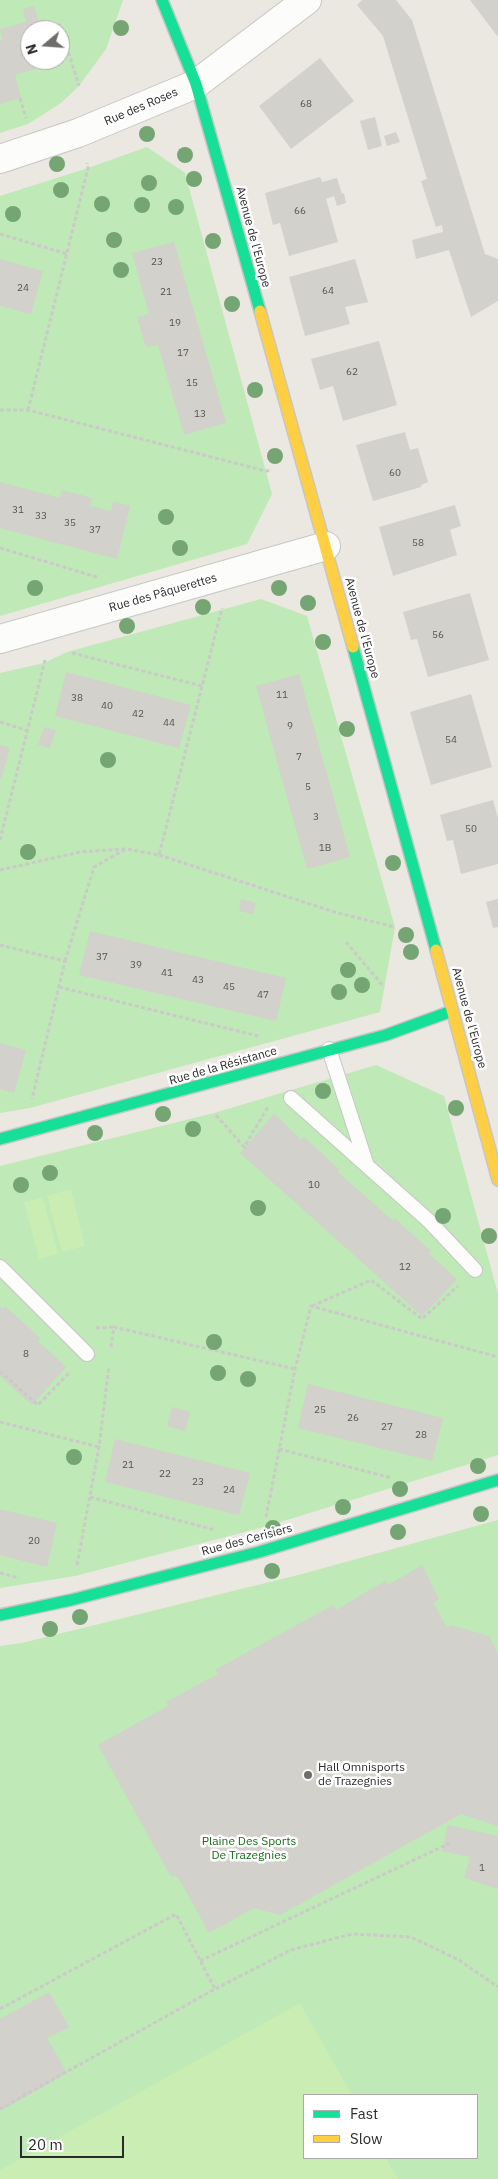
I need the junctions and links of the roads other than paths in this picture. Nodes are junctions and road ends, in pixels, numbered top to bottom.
1 (162, 0) edge
2 (307, 0) edge
3 (196, 84) junction
4 (0, 159) edge
5 (326, 546) junction
6 (0, 639) edge
7 (452, 1011) junction
8 (330, 1049) junction
9 (291, 1098) road end
10 (0, 1139) edge
11 (366, 1164) junction
12 (498, 1180) edge
13 (0, 1267) edge
14 (475, 1270) road end
15 (86, 1354) road end
16 (498, 1480) edge
17 (0, 1615) edge

1 - 3 street
2 - 3 street, Rue des Roses
3 - 4 street, Rue des Roses
3 - 5 street, Avenue de l'Europe
5 - 6 street, Rue des Pâquerettes
5 - 7 street, Avenue de l'Europe
7 - 8 street, Rue de la Résistance
7 - 12 street, Avenue de l'Europe
8 - 10 street, Rue de la Résistance
8 - 11 lane
9 - 11 lane
11 - 14 lane
13 - 15 lane
16 - 17 street, Rue des Cerisiers

